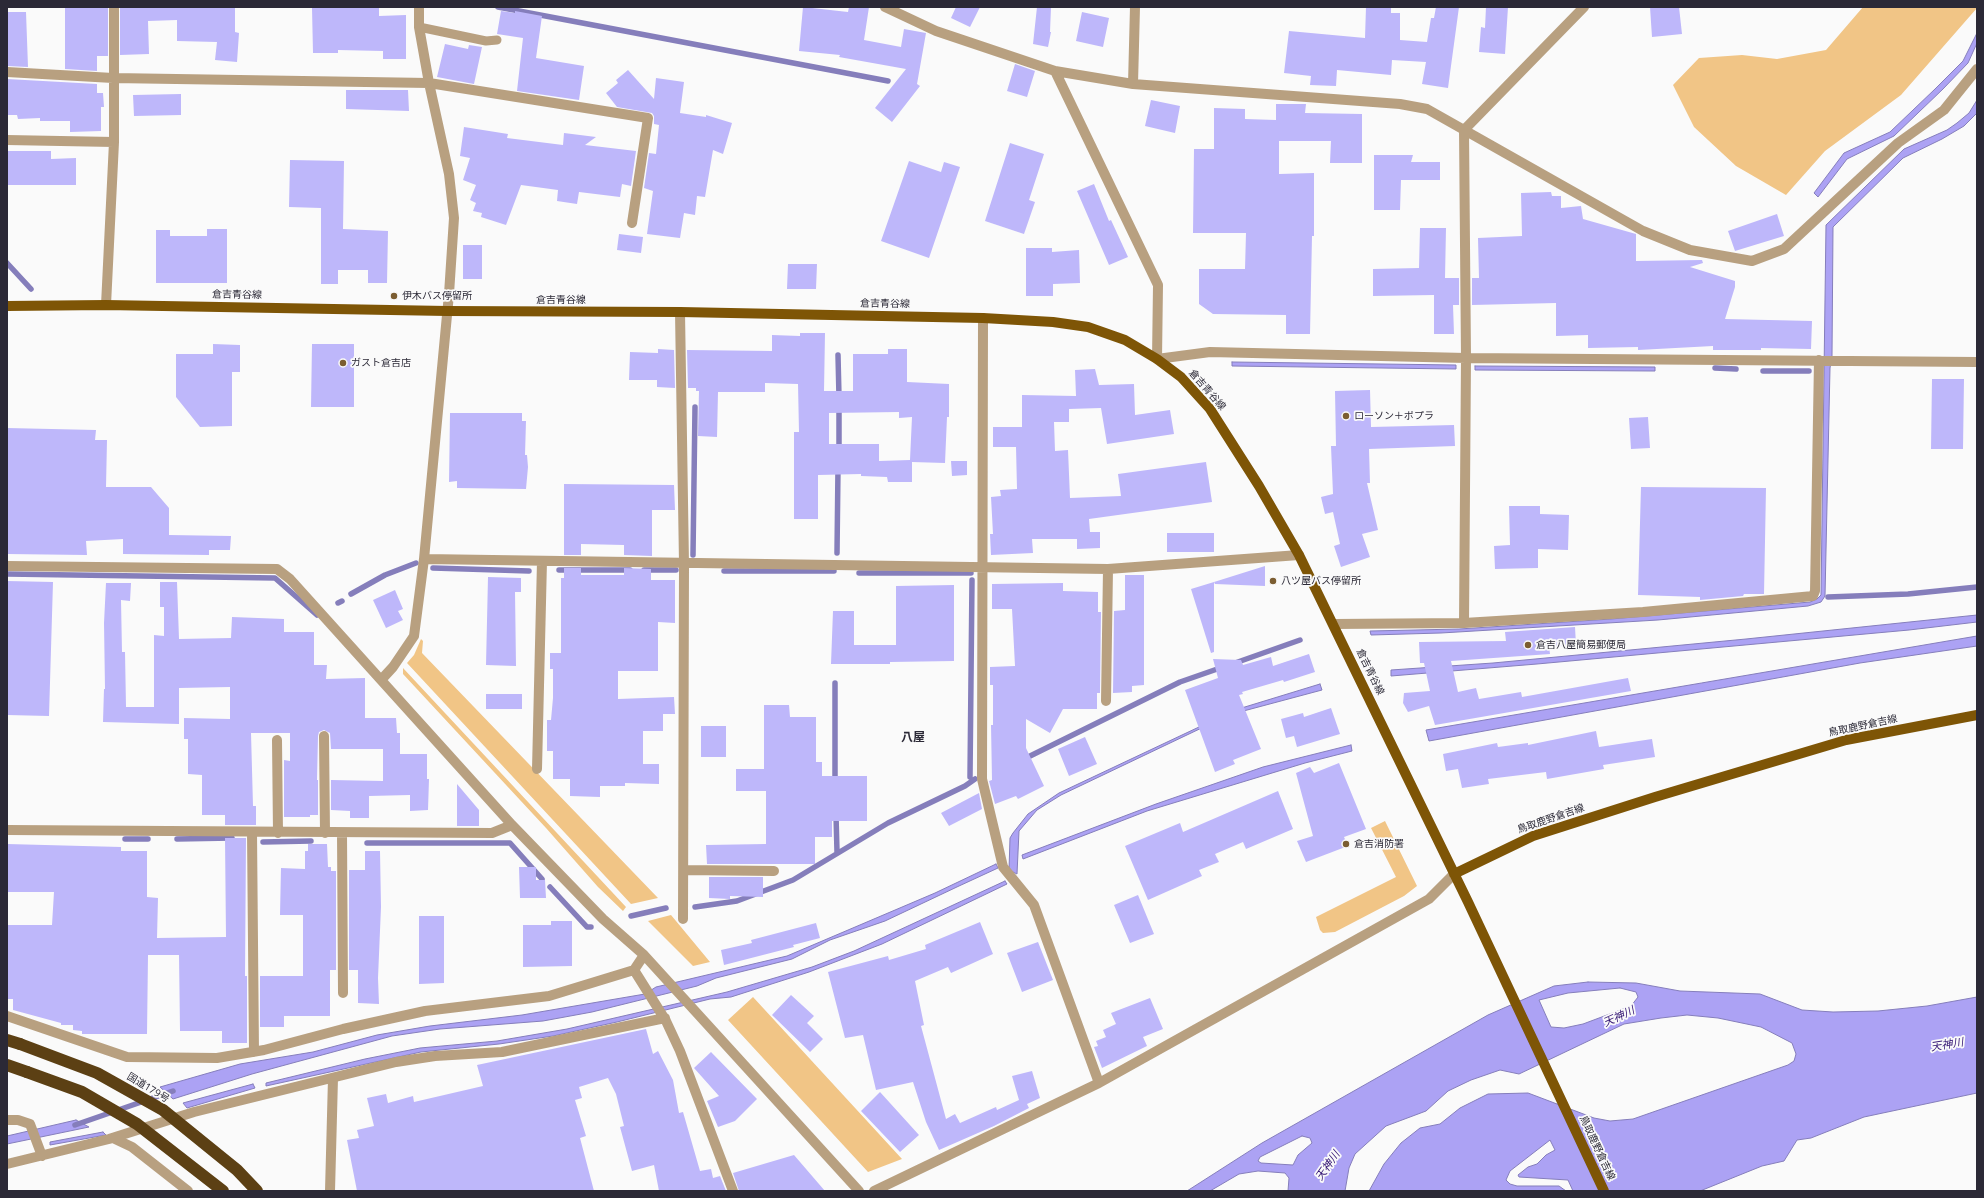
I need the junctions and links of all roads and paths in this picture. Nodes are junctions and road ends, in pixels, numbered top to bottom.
1 (114, 7) edge
2 (418, 7) edge
3 (885, 7) edge
4 (1135, 7) edge
5 (1584, 7) edge
6 (420, 26) junction
7 (498, 40) dead end
8 (1977, 69) edge
9 (1055, 71) junction
10 (7, 72) edge
11 (113, 78) junction
12 (429, 83) junction
13 (1133, 84) junction
14 (1464, 130) junction
15 (7, 140) edge
16 (114, 142) junction
17 (632, 223) dead end
18 (106, 305) junction
19 (7, 306) edge
20 (447, 311) junction
21 (680, 312) junction
22 (983, 318) junction
23 (1466, 358) junction
24 (1157, 359) junction
25 (1819, 360) junction
26 (1977, 362) edge
27 (1299, 555) junction
28 (424, 559) junction
29 (542, 561) junction
30 (684, 564) junction
31 (7, 566) edge
32 (981, 567) junction
33 (1108, 569) junction
34 (1464, 622) junction
35 (1334, 624) junction
36 (381, 680) junction
37 (1106, 702) dead end
38 (1977, 715) edge
39 (324, 736) dead end
40 (277, 740) dead end
41 (537, 769) dead end
42 (512, 824) junction
43 (7, 830) edge
44 (252, 832) junction
45 (278, 833) junction
46 (325, 833) junction
47 (342, 833) junction
48 (684, 870) junction
49 (774, 871) dead end
50 (1454, 874) junction
51 (683, 919) dead end
52 (644, 955) junction
53 (634, 970) junction
54 (343, 993) dead end
55 (7, 1016) edge
56 (665, 1018) junction
57 (7, 1040) edge
58 (254, 1052) junction
59 (7, 1065) edge
60 (333, 1078) junction
61 (1099, 1083) junction
62 (7, 1120) edge
63 (113, 1138) junction
64 (42, 1156) junction
65 (7, 1164) edge
66 (188, 1191) edge
67 (223, 1191) edge
68 (257, 1191) edge
69 (330, 1191) edge
70 (734, 1191) edge
71 (859, 1191) edge
72 (874, 1191) edge
73 (1604, 1191) edge

1 - 11 street
2 - 6 street
3 - 9 street
4 - 13 street
5 - 14 street
6 - 7 lane
6 - 12 street
8 - 14 street
9 - 13 street
9 - 24 street
10 - 11 street
11 - 12 street
11 - 16 street
12 - 17 street
12 - 20 street
13 - 14 street
14 - 23 street
15 - 16 street
16 - 18 street
18 - 19 main road, 倉吉青谷線
18 - 20 main road, 倉吉青谷線
20 - 21 main road, 倉吉青谷線
20 - 28 street
21 - 22 main road, 倉吉青谷線
21 - 30 street
22 - 24 main road, 倉吉青谷線
22 - 32 street
23 - 24 street
23 - 25 street
23 - 34 street
24 - 27 main road, 倉吉青谷線
25 - 26 street
25 - 34 street
27 - 33 street
27 - 35 main road, 倉吉青谷線
28 - 29 street
28 - 36 street
29 - 30 street
29 - 41 street
30 - 32 street
30 - 48 street
31 - 36 street
32 - 33 street
32 - 61 street
33 - 37 street
34 - 35 street
35 - 50 main road, 倉吉青谷線
36 - 42 street
38 - 50 main road, 鳥取鹿野倉吉線
39 - 46 street
40 - 45 street
42 - 47 street
42 - 52 street
43 - 44 street
44 - 45 street
44 - 58 street
45 - 46 street
46 - 47 street
47 - 54 street
48 - 49 street
48 - 51 street
50 - 61 street
50 - 73 main road, 鳥取鹿野倉吉線
52 - 53 street
52 - 71 street
53 - 56 street
53 - 58 street
55 - 58 street
56 - 60 street
56 - 70 street
57 - 68 highway, 国道179号, bridge
59 - 67 highway, bridge
60 - 63 street
60 - 69 street
61 - 72 street
62 - 64 street
63 - 64 street
63 - 66 street
64 - 65 street

